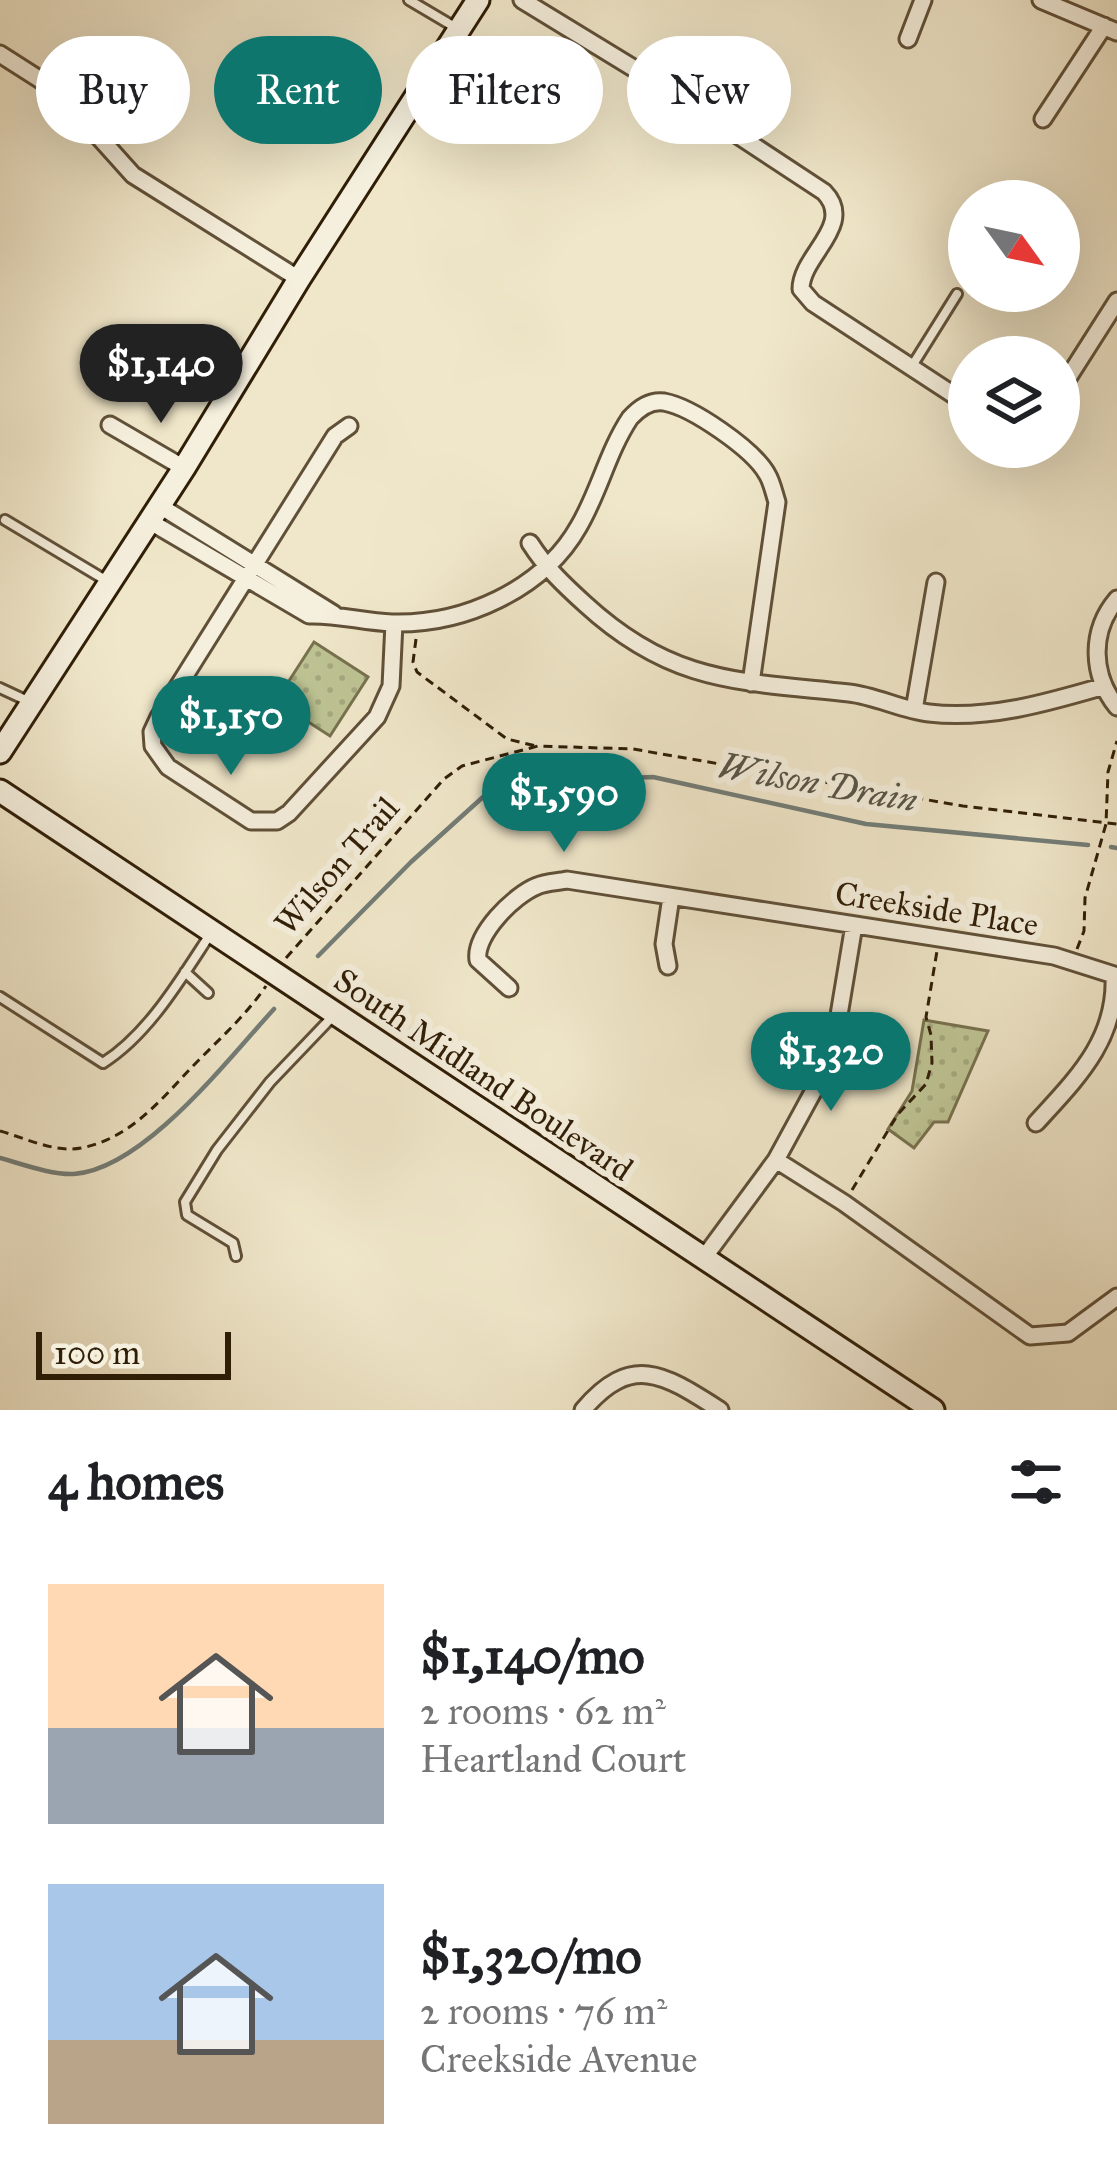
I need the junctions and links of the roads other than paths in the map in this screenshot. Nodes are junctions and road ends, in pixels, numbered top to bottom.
1 (409, 0) edge
2 (478, 0) edge
3 (522, 0) edge
4 (923, 0) edge
5 (1041, 0) edge
6 (460, 29) junction
7 (1111, 29) edge
8 (908, 39) dead end
9 (0, 54) edge
10 (1043, 119) dead end
11 (299, 279) junction
12 (1117, 301) edge
13 (948, 308) edge
14 (1080, 359) edge
15 (911, 367) junction
16 (948, 391) edge
17 (110, 425) dead end
18 (349, 426) dead end
19 (184, 467) junction
20 (155, 513) junction
21 (5, 520) dead end
22 (530, 543) dead end
23 (546, 568) junction
24 (250, 573) junction
25 (109, 582) junction
26 (936, 582) dead end
27 (1117, 599) edge
28 (394, 623) junction
29 (751, 682) junction
30 (1101, 687) junction
31 (0, 688) edge
32 (31, 703) junction
33 (1117, 707) edge
34 (914, 710) junction
35 (0, 752) edge
36 (0, 791) edge
37 (671, 896) junction
38 (854, 925) junction
39 (211, 932) junction
40 (668, 966) dead end
41 (185, 972) junction
42 (509, 988) dead end
43 (208, 993) dead end
44 (0, 998) edge
45 (335, 1013) junction
46 (1036, 1123) dead end
47 (776, 1160) junction
48 (236, 1256) dead end
49 (703, 1258) junction
50 (1117, 1297) edge
51 (921, 1407) edge
52 (583, 1410) edge
53 (720, 1410) edge

1 - 6 lane
2 - 6 main road
3 - 15 street
4 - 8 street
5 - 7 street
6 - 11 main road
7 - 10 street
9 - 11 street
11 - 19 main road
12 - 14 street
13 - 15 lane
15 - 16 street
17 - 19 street
18 - 24 street
19 - 20 main road
20 - 24 street
20 - 25 main road
21 - 25 lane
22 - 23 street
23 - 28 street
23 - 29 street
23 - 29 street
24 - 28 street
24 - 28 street
25 - 32 main road
26 - 34 street
27 - 30 street
29 - 34 street
30 - 33 street
30 - 34 street
31 - 32 lane
32 - 35 main road
36 - 39 main road, South Midland Boulevard
37 - 38 street, Creekside Place
37 - 40 street
37 - 42 street, Creekside Place
38 - 46 street, Creekside Place
38 - 47 street
39 - 41 lane
39 - 45 main road, South Midland Boulevard
41 - 43 lane
41 - 44 lane
45 - 48 lane
45 - 49 main road, South Midland Boulevard
47 - 49 street
47 - 50 street
49 - 51 main road, South Midland Boulevard
52 - 53 street

